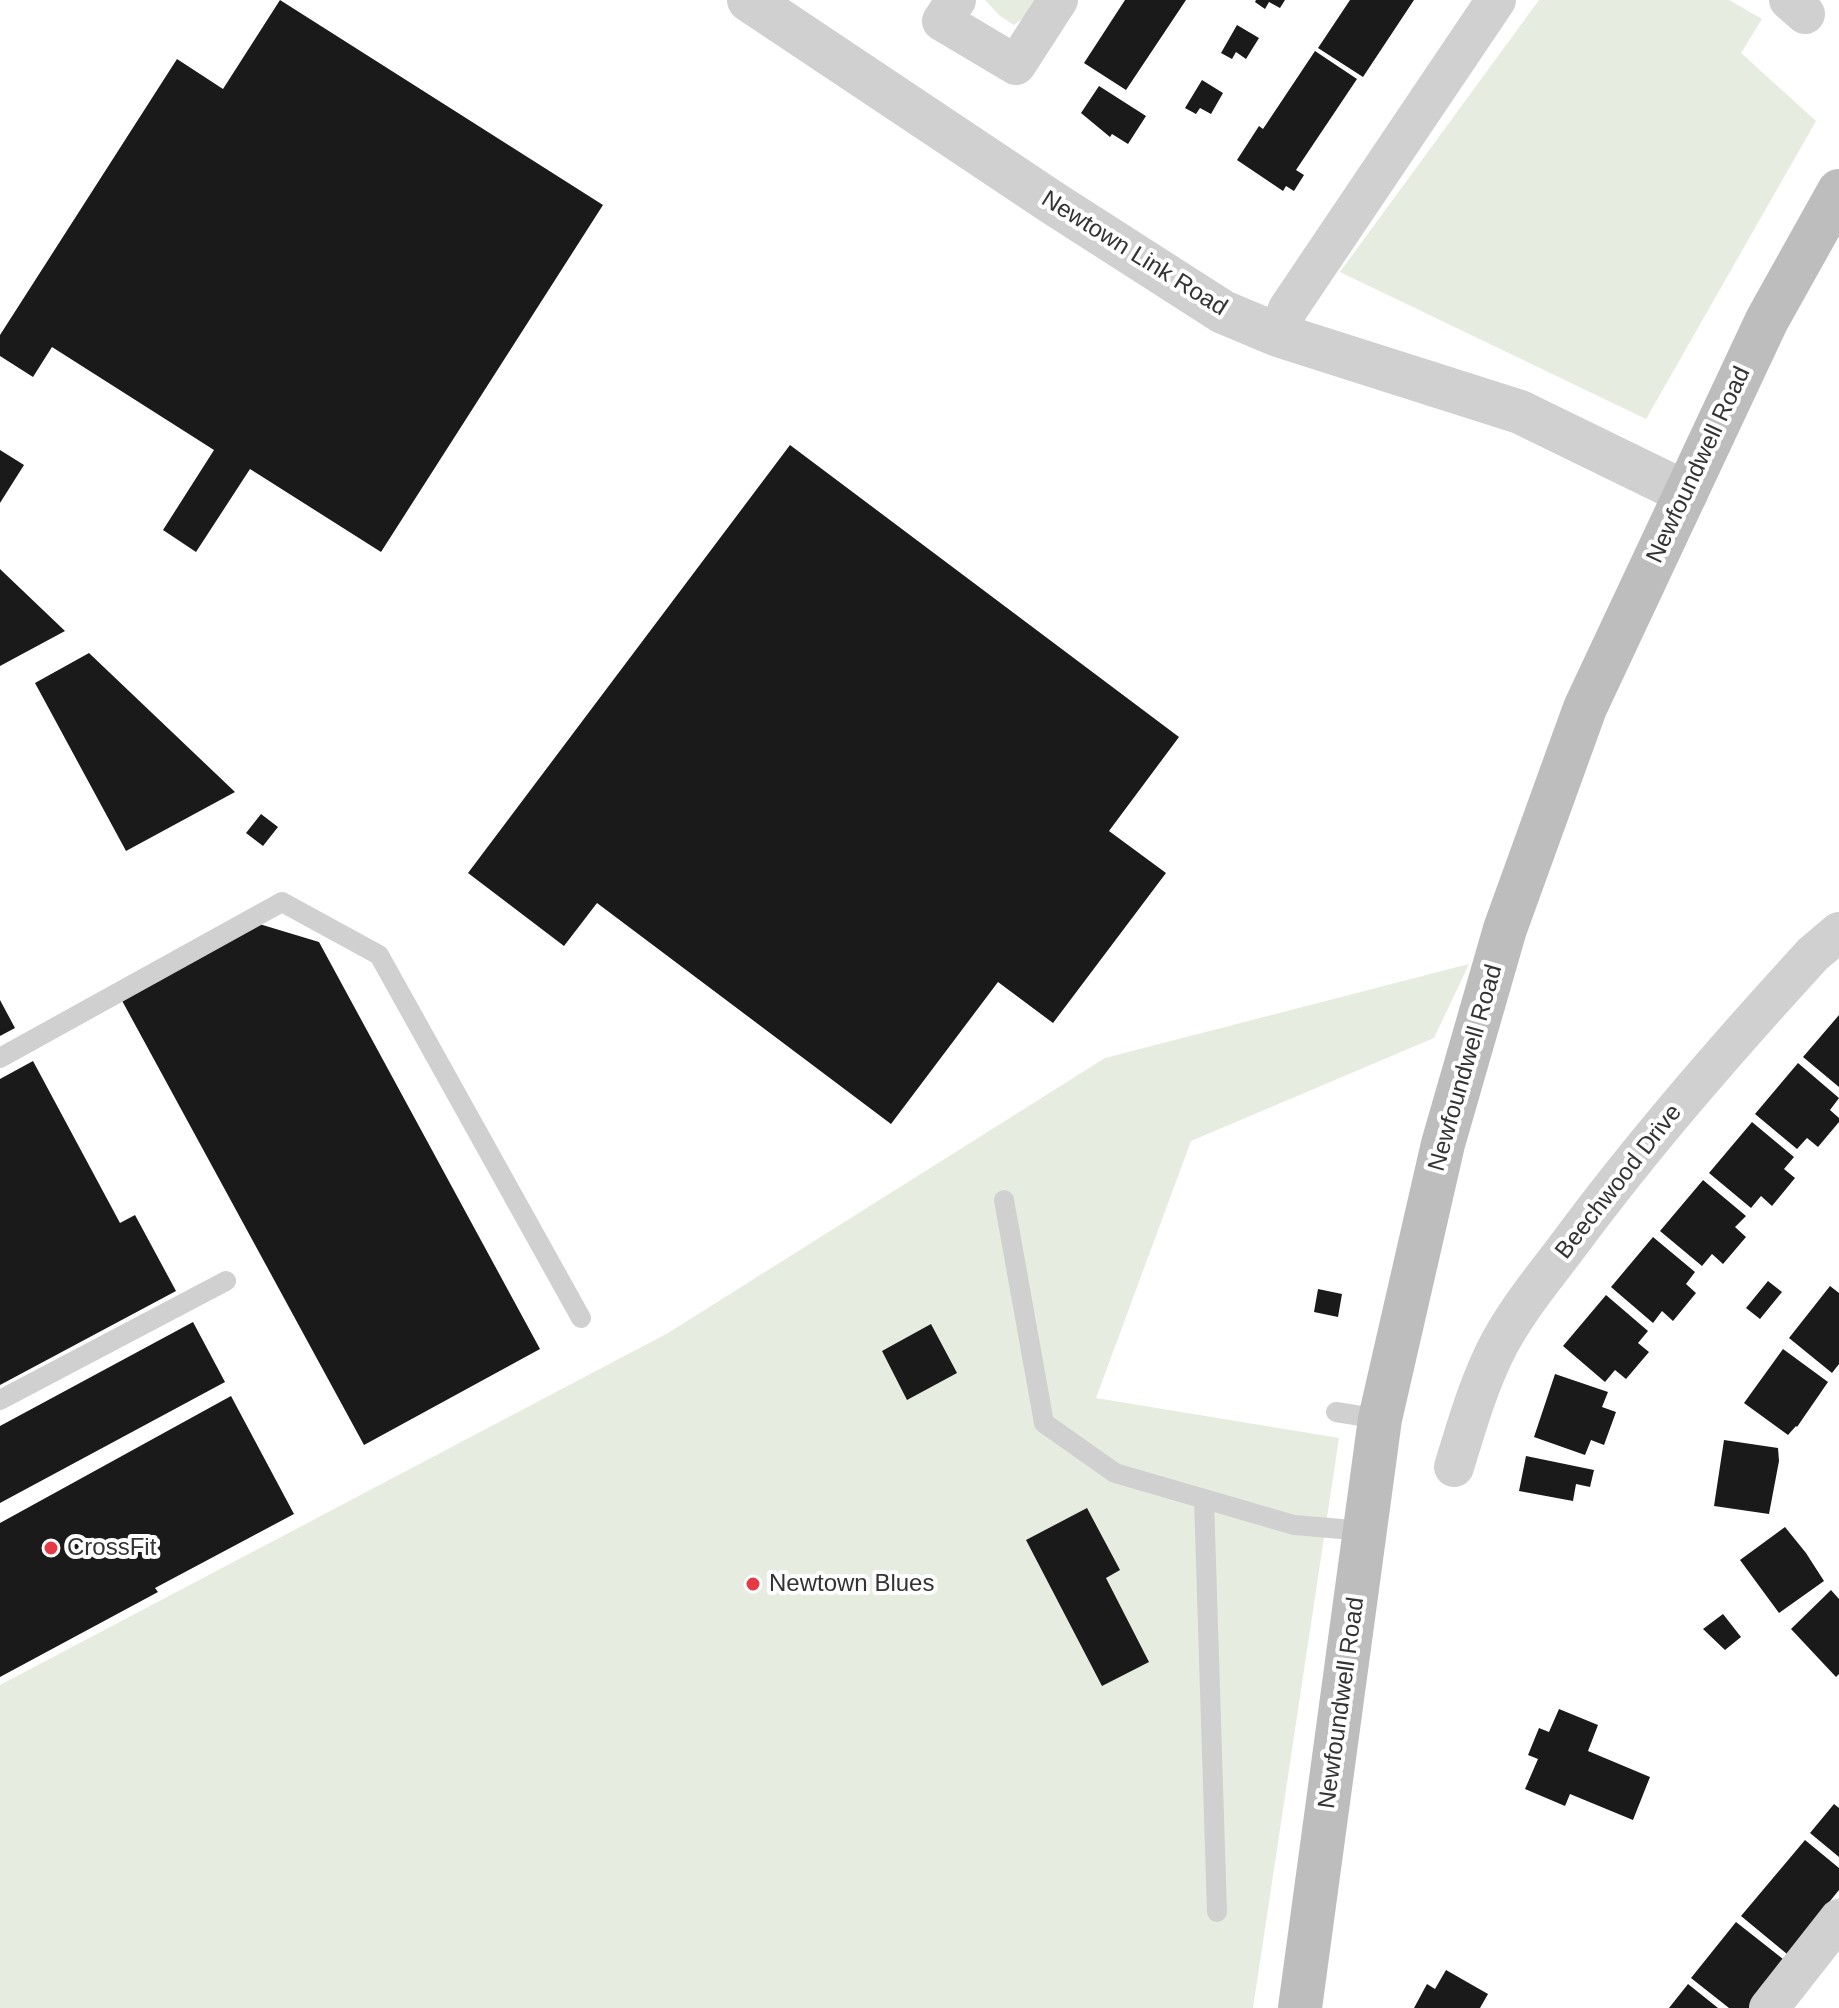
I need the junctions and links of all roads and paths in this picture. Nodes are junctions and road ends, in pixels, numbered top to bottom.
1 (749, 0) edge
2 (956, 0) edge
3 (1058, 0) edge
4 (1496, 0) edge
5 (1839, 191) edge
6 (1278, 335) junction
7 (1686, 493) junction
8 (1839, 932) edge
9 (0, 1058) edge
10 (1004, 1200) dead end
11 (226, 1281) dead end
12 (581, 1318) dead end
13 (0, 1400) edge
14 (1336, 1412) dead end
15 (1380, 1419) junction
16 (1454, 1467) dead end
17 (1204, 1499) junction
18 (1365, 1531) junction
19 (1217, 1912) dead end
20 (1839, 1919) edge
21 (1300, 2008) edge
22 (1769, 2008) edge

1 - 6 street, Newtown Link Road
2 - 3 street
4 - 6 street
5 - 7 main road, Newfoundwell Road
6 - 7 street, Newtown Link Road
7 - 15 main road, Newfoundwell Road
8 - 16 street, Beechwood Drive
9 - 12 lane
10 - 17 lane
11 - 13 lane
14 - 15 lane
15 - 18 main road, Newfoundwell Road
17 - 18 lane
17 - 19 lane
18 - 21 main road, Newfoundwell Road
20 - 22 street

